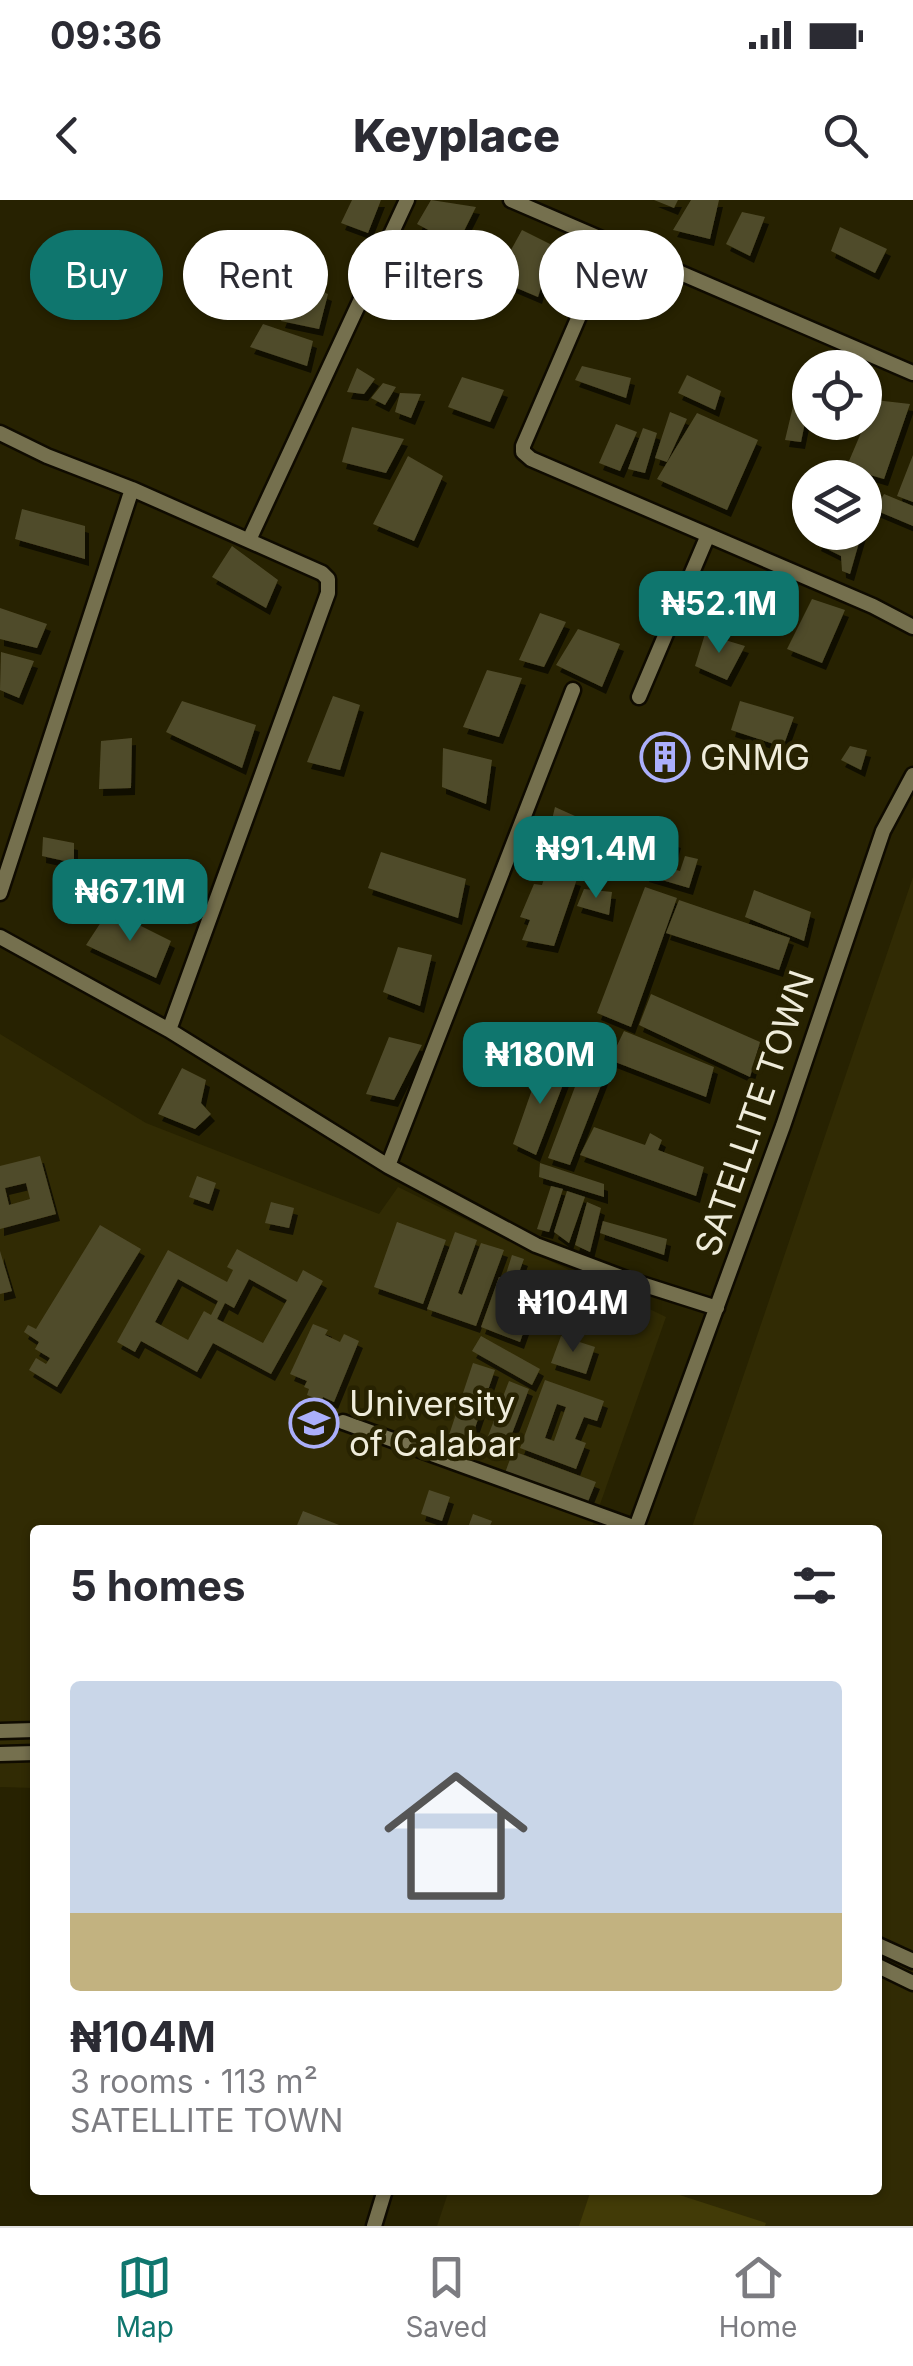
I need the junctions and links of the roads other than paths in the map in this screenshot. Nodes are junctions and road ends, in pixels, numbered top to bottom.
1 (408, 200) edge
2 (510, 200) edge
3 (582, 230) edge
4 (684, 274) edge
5 (577, 320) edge
6 (913, 374) edge
7 (0, 433) edge
8 (132, 489) junction
9 (708, 535) junction
10 (250, 540) junction
11 (913, 627) edge
12 (573, 690) dead end
13 (640, 698) dead end
14 (913, 775) edge
15 (0, 894) edge
16 (0, 937) edge
17 (169, 1030) junction
18 (388, 1166) junction
19 (718, 1308) junction
20 (343, 1422) dead end
21 (624, 1525) edge
22 (637, 1525) edge
23 (0, 1730) edge
24 (30, 1730) edge
25 (30, 1753) edge
26 (0, 1754) edge
27 (882, 1947) edge
28 (913, 1961) edge
29 (882, 1968) edge
30 (913, 1982) edge
31 (383, 2195) edge
32 (374, 2226) edge

1 - 10 street
2 - 3 street
4 - 6 street
5 - 9 street
7 - 8 street
8 - 10 street
8 - 15 street
9 - 11 street
9 - 13 street
10 - 17 street
12 - 18 street
14 - 19 street, SATELLITE TOWN
16 - 17 street
17 - 18 street
18 - 19 street
19 - 22 street, SATELLITE TOWN
20 - 21 street
23 - 24 street
25 - 26 street
27 - 28 street
29 - 30 street
31 - 32 street

